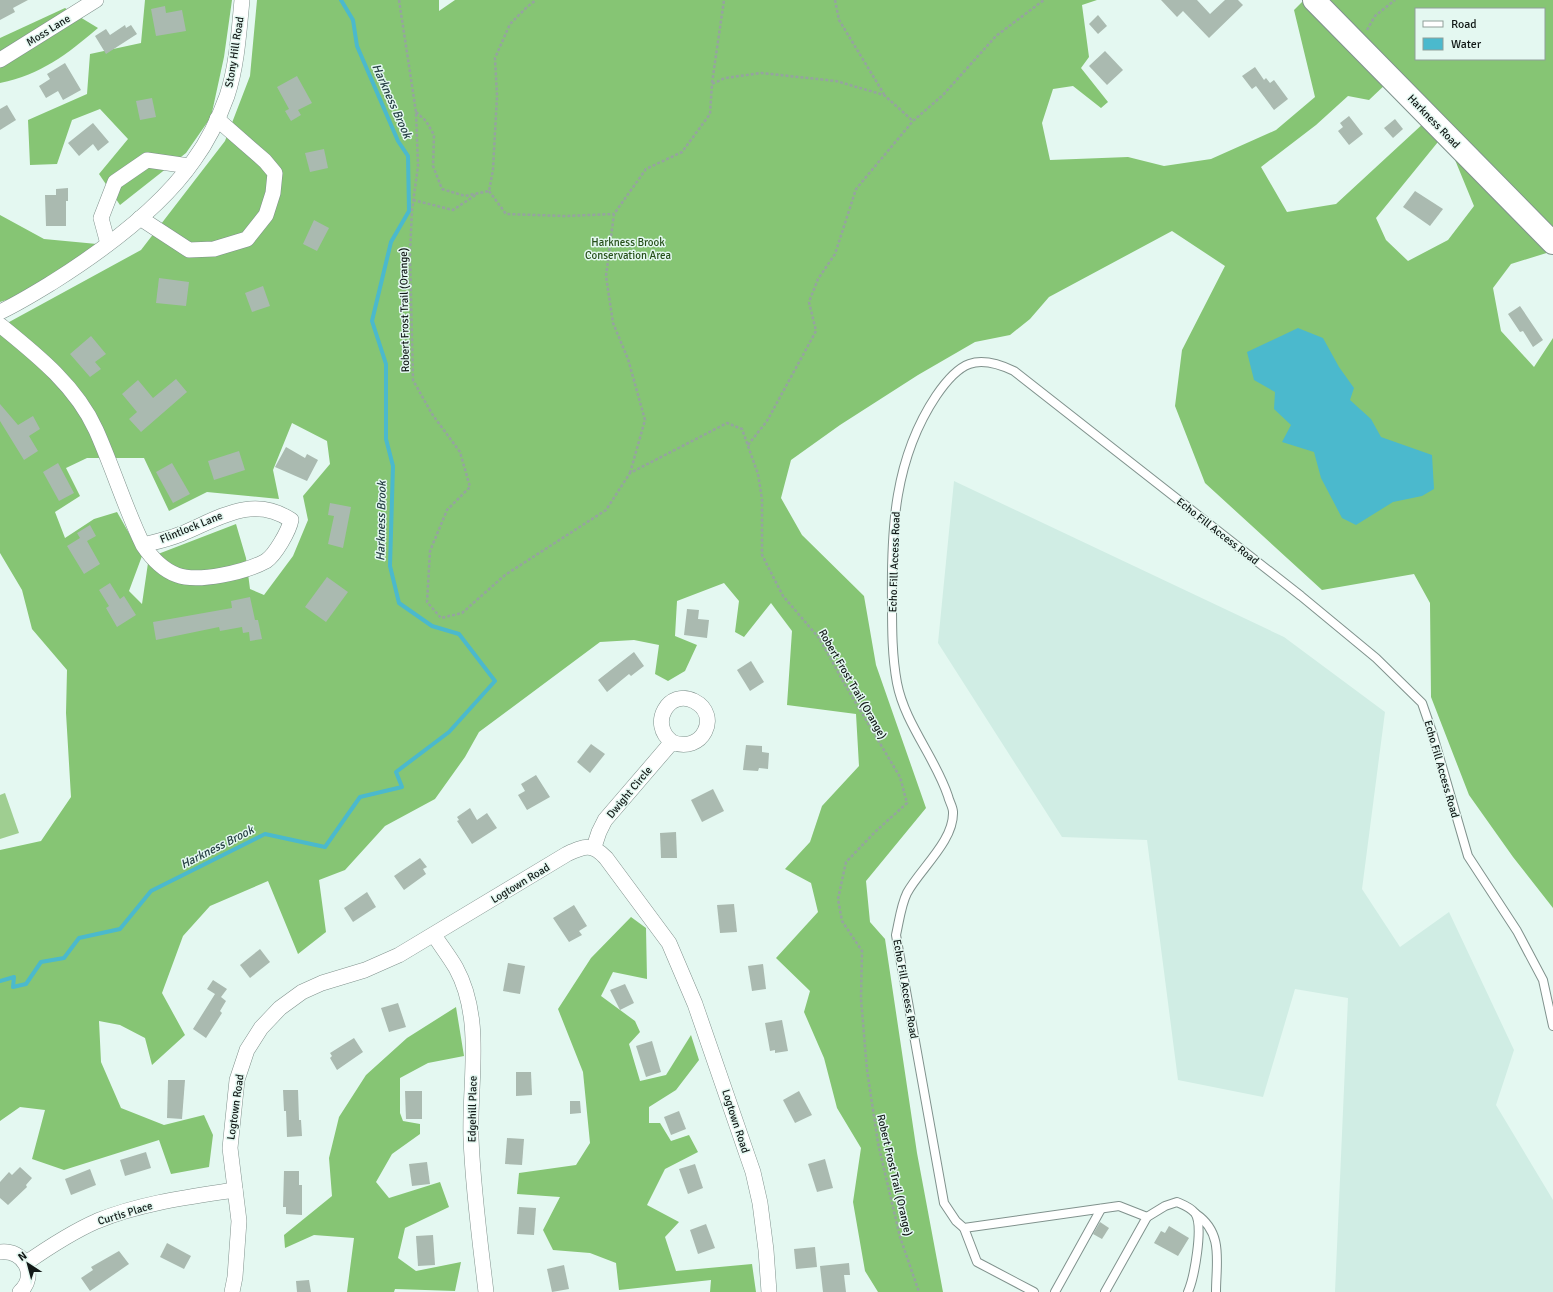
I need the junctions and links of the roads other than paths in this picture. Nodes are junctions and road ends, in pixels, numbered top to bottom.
1 (96, 0) edge
2 (242, 0) edge
3 (1314, 0) edge
4 (0, 60) edge
5 (217, 119) junction
6 (189, 166) junction
7 (140, 218) junction
8 (1553, 243) edge
9 (108, 244) junction
10 (0, 312) edge
11 (0, 325) edge
12 (142, 546) junction
13 (672, 742) dead end
14 (594, 847) junction
15 (434, 935) junction
16 (1553, 1026) edge
17 (235, 1190) junction
18 (1101, 1209) junction
19 (1196, 1214) junction
20 (1147, 1217) junction
21 (964, 1228) junction
22 (0, 1252) edge
23 (26, 1263) junction
24 (20, 1292) edge
25 (232, 1292) edge
26 (486, 1292) edge
27 (769, 1292) edge
28 (1034, 1292) edge
29 (1055, 1292) edge
30 (1105, 1292) edge
31 (1188, 1292) edge
32 (1216, 1292) edge

1 - 4 street, Moss Lane
2 - 5 street, Stony Hill Road
3 - 8 main road, Harkness Road
5 - 6 street, Stony Hill Road
5 - 7 street
6 - 7 street, Stony Hill Road
6 - 9 street
7 - 9 street, Stony Hill Road
9 - 10 street, Stony Hill Road
11 - 12 street, Flintlock Lane
12 - 12 street, Flintlock Lane
13 - 14 street, Dwight Circle
14 - 15 street, Logtown Road
14 - 27 street, Logtown Road
15 - 17 street, Logtown Road
15 - 26 street, Edgehill Place
16 - 21 lane, Echo Fill Access Road
17 - 23 street, Curtis Place
17 - 25 street, Logtown Road
18 - 20 lane
18 - 21 lane
18 - 29 lane
19 - 20 lane
19 - 31 lane
19 - 32 lane
20 - 30 lane
21 - 28 lane
22 - 23 street
23 - 24 street

